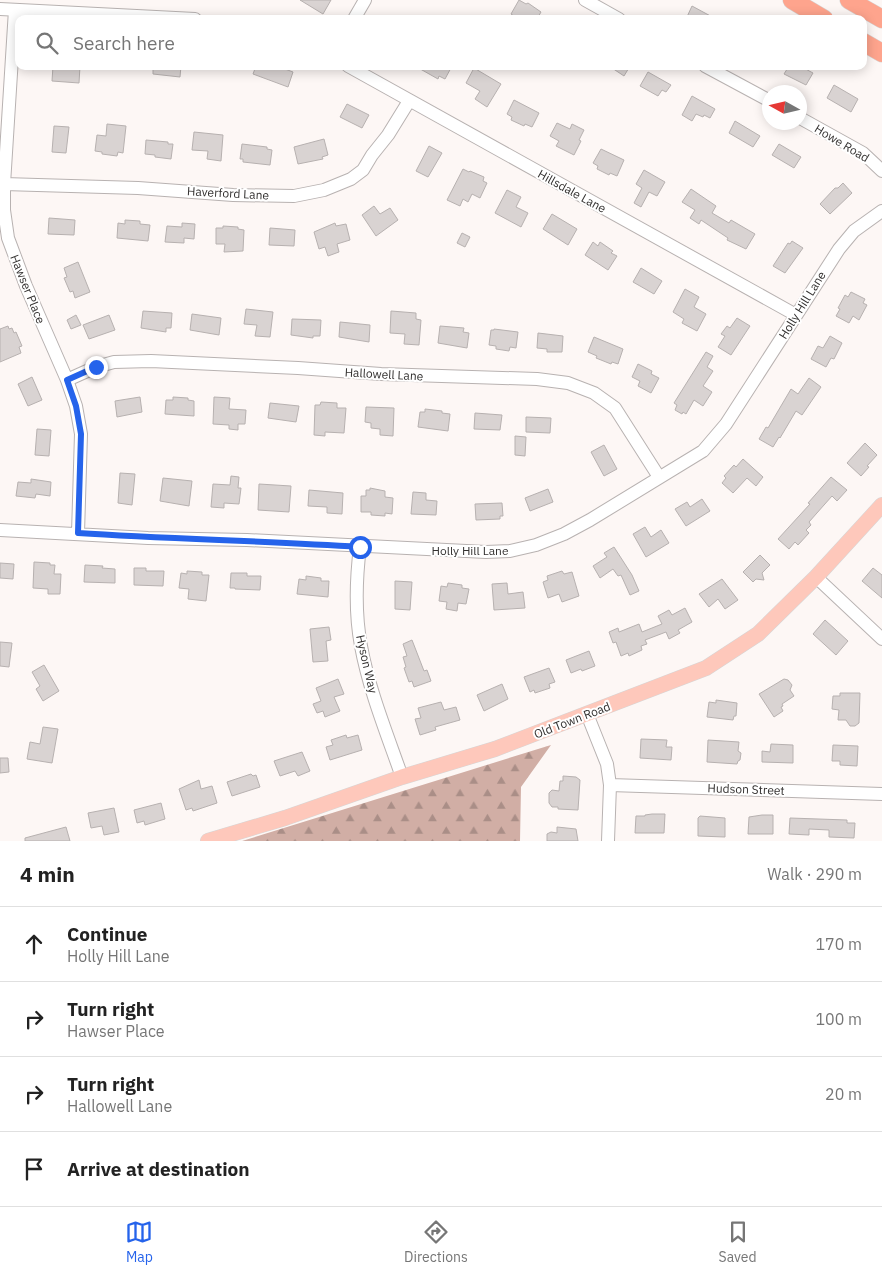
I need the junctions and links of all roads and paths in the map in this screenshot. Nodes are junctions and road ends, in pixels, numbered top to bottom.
1 (365, 0) edge
2 (585, 0) edge
3 (792, 0) edge
4 (849, 0) edge
5 (0, 9) edge
6 (15, 10) junction
7 (115, 15) edge
8 (356, 15) edge
9 (612, 15) edge
10 (817, 15) edge
11 (882, 19) edge
12 (867, 44) edge
13 (882, 53) edge
14 (355, 70) edge
15 (713, 70) edge
16 (762, 97) edge
17 (409, 101) junction
18 (807, 122) edge
19 (882, 171) edge
20 (4, 184) junction
21 (882, 211) edge
22 (796, 315) junction
23 (67, 380) junction
24 (659, 477) junction
25 (882, 505) edge
26 (0, 530) edge
27 (78, 533) junction
28 (360, 547) junction
29 (816, 577) junction
30 (882, 639) edge
31 (587, 714) junction
32 (402, 777) junction
33 (610, 785) junction
34 (882, 794) edge
35 (208, 841) edge
36 (608, 841) edge

1 - 8 street
2 - 9 street
3 - 10 highway
4 - 11 highway
5 - 6 street
6 - 7 street
6 - 20 street, Hawser Place
12 - 13 highway
14 - 17 street, Hillsdale Lane
15 - 16 street
17 - 20 street, Haverford Lane
17 - 22 street, Hillsdale Lane
18 - 19 street, Howe Road
20 - 23 street, Hawser Place
21 - 22 street, Holly Hill Lane
22 - 24 street, Holly Hill Lane
23 - 24 street, Hallowell Lane
23 - 27 street, Hawser Place
24 - 28 street, Holly Hill Lane
25 - 29 main road, Old Town Road
26 - 27 street, Holly Hill Lane
27 - 28 street, Holly Hill Lane
28 - 32 street, Hyson Way
29 - 30 street
29 - 31 main road, Old Town Road
31 - 32 main road, Old Town Road
31 - 33 street
32 - 35 main road, Old Town Road
33 - 34 street, Hudson Street
33 - 36 street

